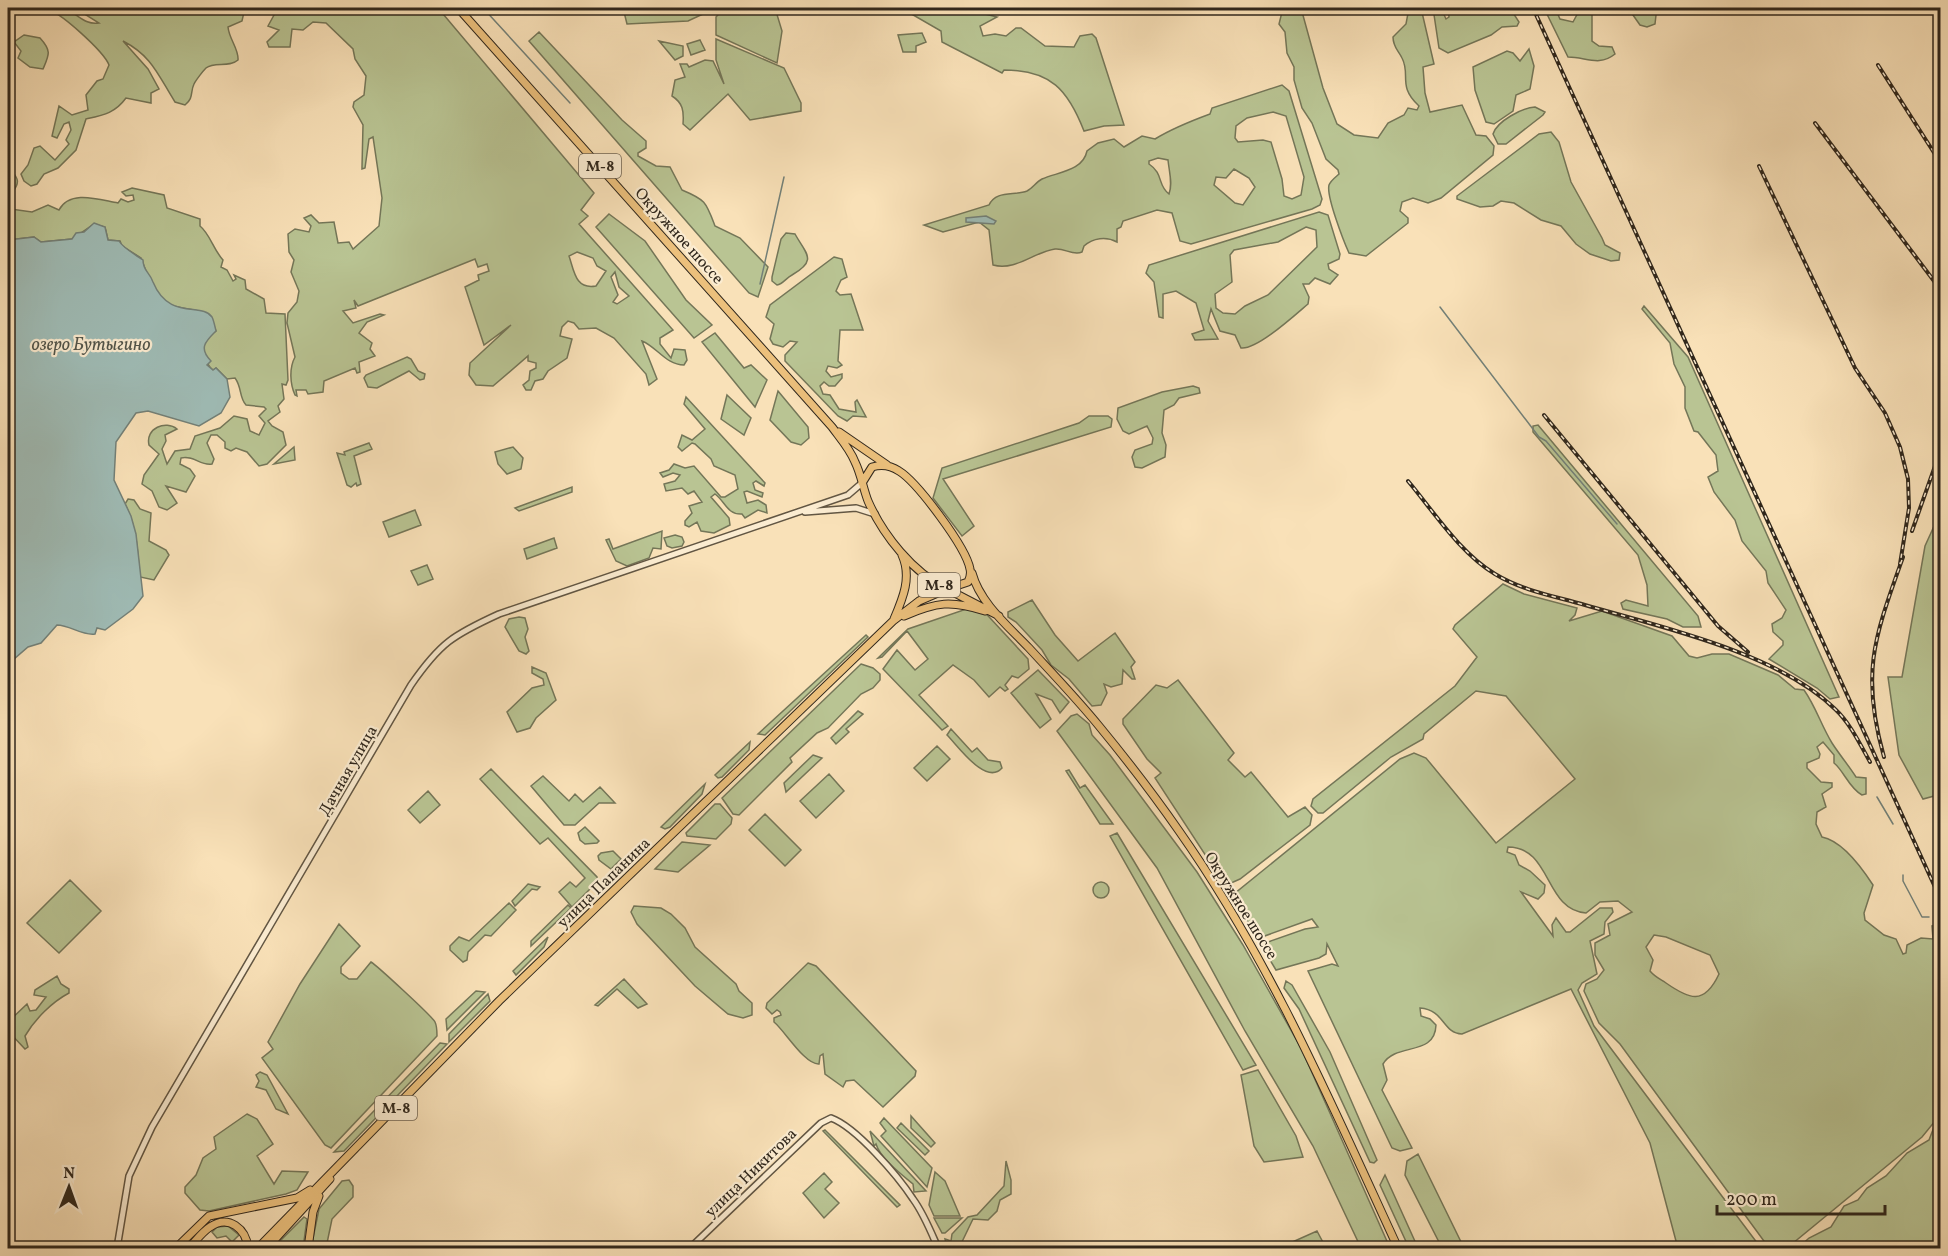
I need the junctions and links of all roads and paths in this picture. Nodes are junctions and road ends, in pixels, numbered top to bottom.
1 (458, 8) edge
2 (832, 427) junction
3 (887, 465) junction
4 (862, 483) junction
5 (795, 513) junction
6 (875, 514) junction
7 (900, 549) junction
8 (971, 569) junction
9 (947, 589) junction
10 (999, 616) junction
11 (892, 621) junction
12 (319, 1188) junction
13 (117, 1248) edge
14 (176, 1248) edge
15 (189, 1248) edge
16 (248, 1248) edge
17 (258, 1248) edge
18 (267, 1248) edge
19 (308, 1248) edge
20 (690, 1248) edge
21 (938, 1248) edge
22 (1398, 1248) edge

1 - 2 main road, Окружное шоссе / М-8
2 - 3 main road, Окружное шоссе / М-8
2 - 4 main road, Окружное шоссе / М-8
3 - 4 main road
3 - 8 main road, Окружное шоссе / М-8
4 - 5 street, Дачная улица
4 - 6 main road, Окружное шоссе / М-8
5 - 6 street, Дачная улица
5 - 13 street, Дачная улица
6 - 7 main road, Окружное шоссе / М-8
7 - 9 main road, Окружное шоссе / М-8
7 - 11 main road, улица Папанина / М-8
8 - 9 main road, М-8
8 - 10 main road, Окружное шоссе
9 - 10 main road, Окружное шоссе
9 - 11 main road, улица Папанина / М-8
10 - 11 main road, улица Папанина / М-8
10 - 22 main road, Окружное шоссе
11 - 12 main road, улица Папанина / М-8
12 - 14 main road
12 - 17 main road, улица Папанина / М-8
12 - 18 main road, улица Папанина / М-8
12 - 19 main road
15 - 16 main road
20 - 21 street, улица Никитова

